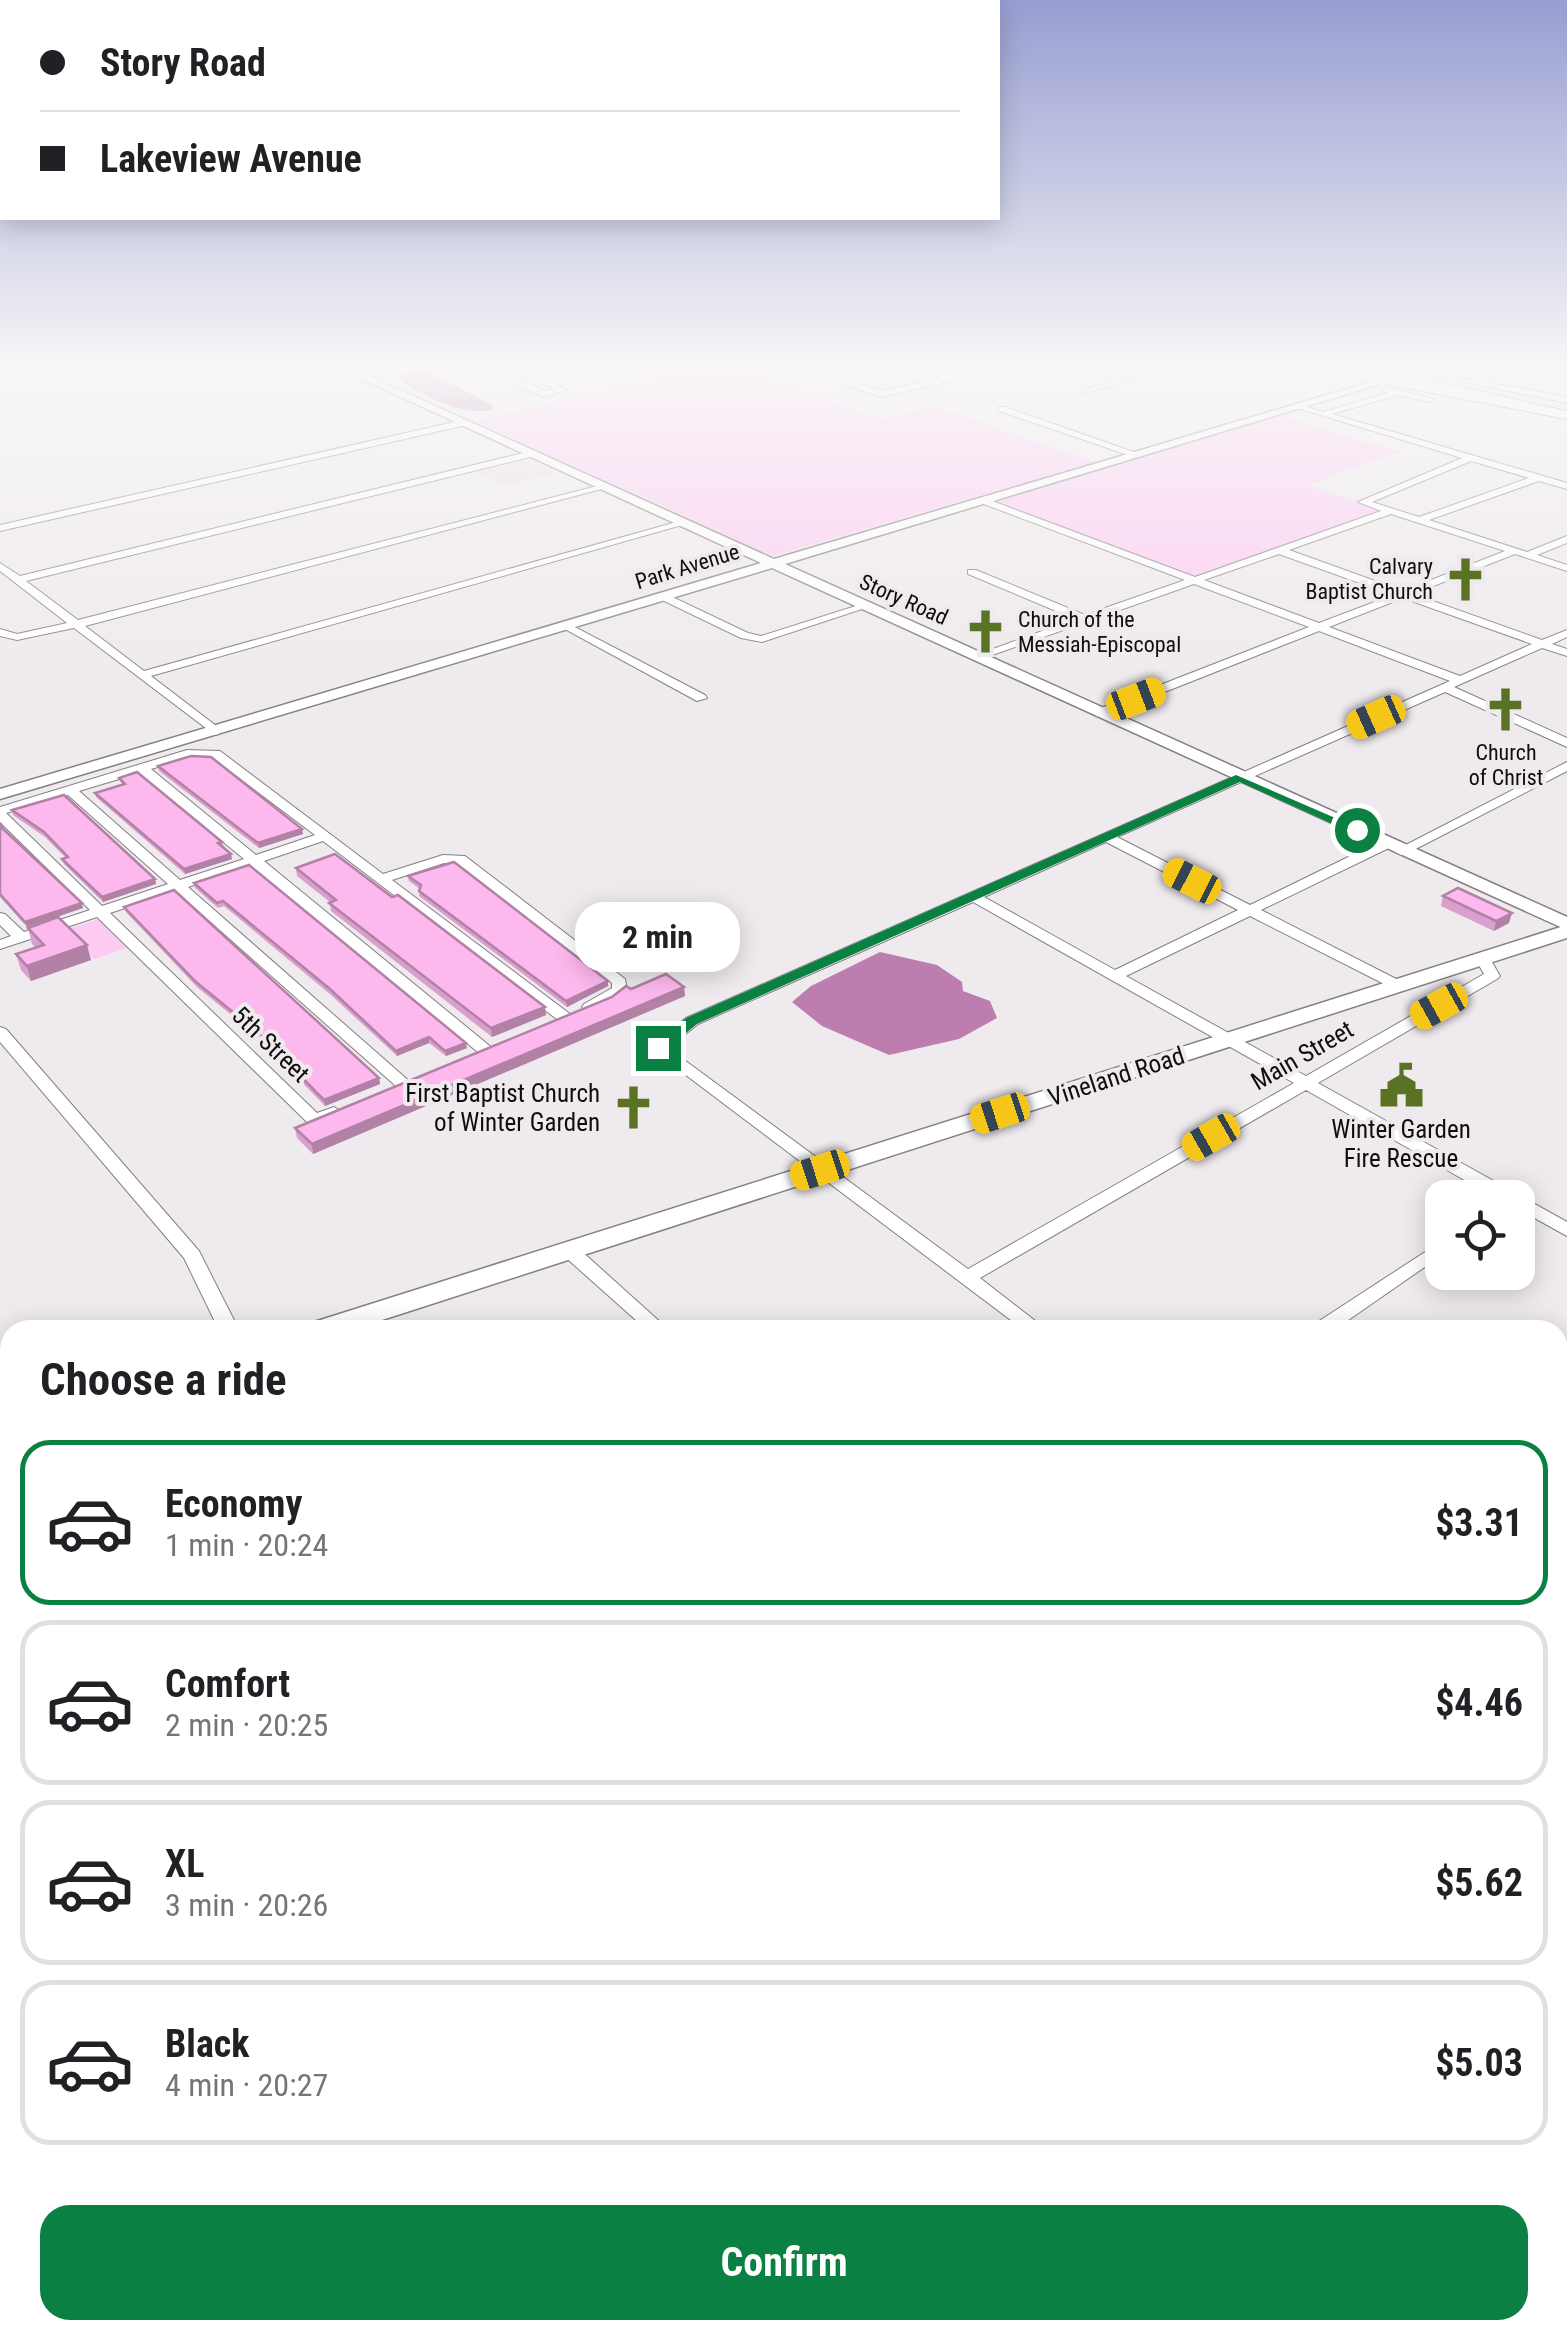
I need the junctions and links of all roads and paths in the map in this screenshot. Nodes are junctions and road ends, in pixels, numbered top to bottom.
1 (243, 472) edge
2 (457, 472) edge
3 (571, 472) edge
4 (1080, 472) edge
5 (1435, 472) edge
6 (1518, 472) edge
7 (1538, 478) junction
8 (1567, 486) edge
9 (604, 487) junction
10 (984, 501) junction
11 (1391, 511) junction
12 (1419, 520) junction
13 (684, 523) junction
14 (0, 528) edge
15 (1567, 539) edge
16 (1278, 550) junction
17 (1514, 551) junction
18 (1527, 555) junction
19 (772, 564) junction
20 (0, 566) edge
21 (1567, 568) edge
22 (972, 572) dead end
23 (18, 580) junction
24 (1194, 580) junction
25 (1403, 595) junction
26 (662, 596) junction
27 (866, 606) junction
28 (1085, 619) junction
29 (74, 624) junction
30 (567, 626) junction
31 (1320, 627) junction
32 (0, 632) edge
33 (1567, 633) edge
34 (1542, 644) junction
35 (1567, 652) edge
36 (977, 657) junction
37 (142, 675) junction
38 (1459, 680) junction
39 (1444, 687) junction
40 (702, 698) dead end
41 (1100, 713) junction
42 (215, 730) junction
43 (1567, 743) edge
44 (1567, 766) edge
45 (141, 768) junction
46 (1240, 778) junction
47 (70, 790) junction
48 (0, 794) edge
49 (0, 813) edge
50 (326, 836) junction
51 (1104, 836) junction
52 (1394, 847) junction
53 (253, 860) junction
54 (382, 879) junction
55 (178, 885) junction
56 (973, 896) junction
57 (1251, 911) junction
58 (98, 912) junction
59 (0, 916) edge
60 (1567, 927) edge
61 (21, 938) junction
62 (0, 946) edge
63 (1484, 960) junction
64 (1114, 976) junction
65 (1401, 987) junction
66 (0, 1032) edge
67 (1230, 1039) junction
68 (484, 1050) edge
69 (419, 1077) edge
70 (1306, 1082) junction
71 (402, 1084) junction
72 (385, 1091) edge
73 (350, 1106) edge
74 (820, 1170) junction
75 (1478, 1180) edge
76 (1535, 1212) edge
77 (1567, 1230) edge
78 (572, 1252) junction
79 (1425, 1259) edge
80 (967, 1278) junction
81 (223, 1320) edge
82 (353, 1320) edge
83 (648, 1320) edge
84 (1024, 1320) edge
85 (1335, 1320) edge

1 - 14 street
2 - 23 street
3 - 9 street, Story Road
4 - 10 street, Park Avenue
5 - 11 street
6 - 7 street
7 - 8 street
7 - 12 street
9 - 13 street, Story Road
9 - 29 street
10 - 19 street, Park Avenue
10 - 24 street
11 - 12 street
11 - 16 street
12 - 17 street
13 - 19 street, Story Road
13 - 37 street
15 - 18 street
16 - 24 street
16 - 25 street
17 - 18 street
17 - 25 street
18 - 21 street
19 - 26 street, Park Avenue
19 - 27 street, Story Road
20 - 23 street
22 - 28 street
23 - 29 street
24 - 28 street
24 - 31 street
25 - 31 street
25 - 34 street
26 - 27 street
26 - 30 street, Park Avenue
27 - 36 street, Story Road
28 - 36 street
29 - 32 street
29 - 37 street
30 - 40 street
30 - 42 street, Park Avenue
31 - 38 street
31 - 41 street
33 - 34 street
34 - 35 street
34 - 38 street
36 - 41 street, Story Road
37 - 42 street
38 - 39 street
39 - 43 street
39 - 46 street
41 - 46 street, Story Road
42 - 48 street, Park Avenue
44 - 52 street
45 - 47 street
45 - 50 street
45 - 53 street
46 - 51 street
46 - 52 street, Story Road
47 - 49 street
47 - 55 street
49 - 58 street, 5th Street
50 - 53 street
50 - 54 street
51 - 56 street
51 - 57 street
52 - 57 street
52 - 60 street, Story Road
53 - 55 street
53 - 68 street
54 - 54 street
55 - 58 street
55 - 71 street
56 - 64 street
56 - 74 street
57 - 64 street
57 - 65 street
58 - 61 street
58 - 73 street, 5th Street
59 - 61 street
60 - 63 main road, Vineland Road
61 - 62 street
63 - 65 main road, Vineland Road
63 - 70 street, Main Street
64 - 67 street
65 - 67 main road, Vineland Road
66 - 81 street
67 - 70 street
67 - 74 main road, Vineland Road
69 - 71 street
70 - 75 street
70 - 80 street, Main Street
71 - 72 street
74 - 78 main road, Vineland Road
74 - 80 street
76 - 77 street
78 - 82 main road, Vineland Road
78 - 83 street
79 - 85 street
80 - 84 street

